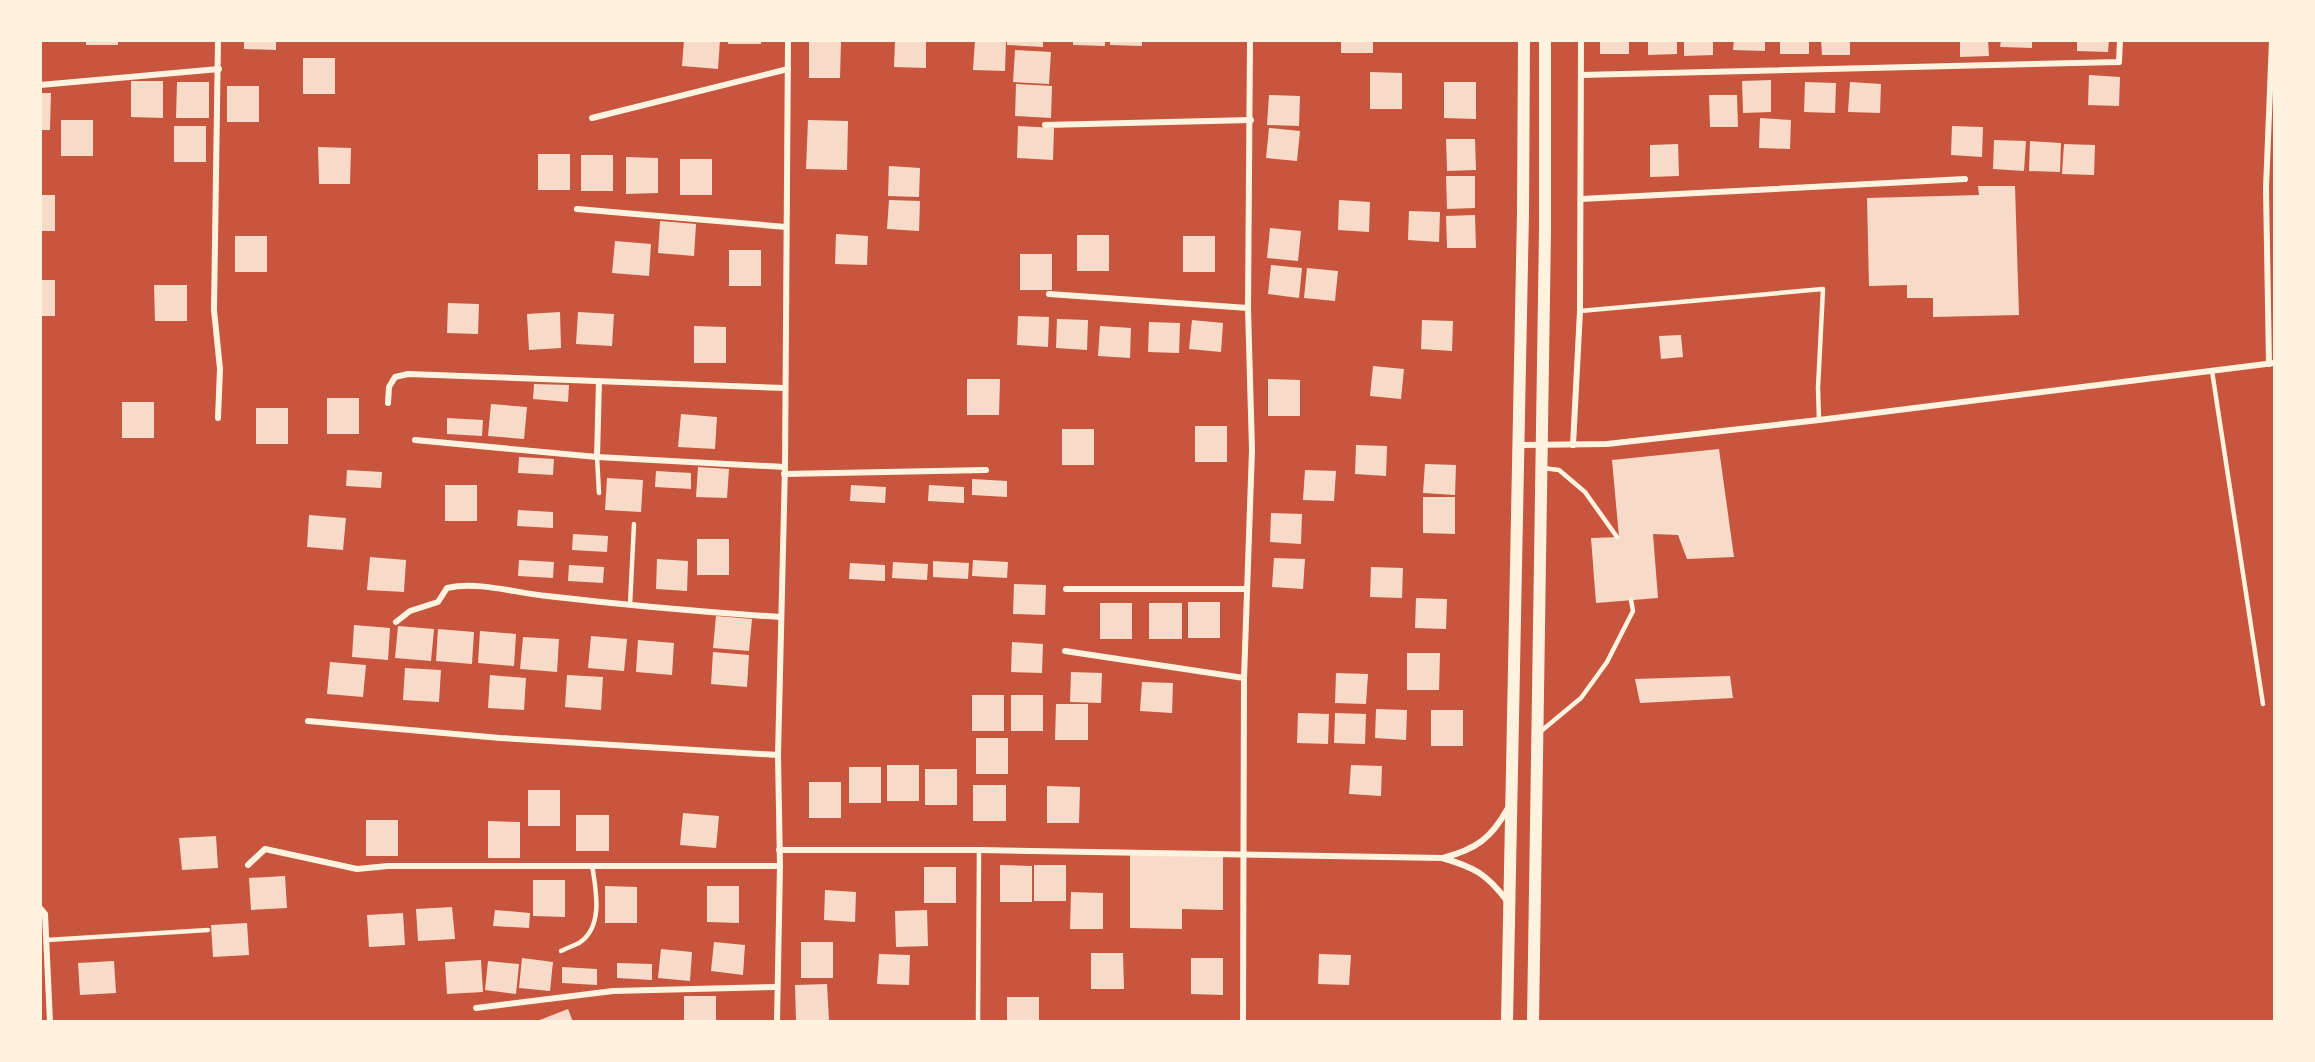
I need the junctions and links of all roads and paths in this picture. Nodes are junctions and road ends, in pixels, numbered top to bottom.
1 (218, 40) edge
2 (788, 40) edge
3 (1250, 40) edge
4 (1524, 40) edge
5 (1545, 40) edge
6 (1581, 40) edge
7 (2120, 40) edge
8 (2272, 40) edge
9 (219, 69) junction
10 (788, 69) junction
11 (1581, 75) junction
12 (40, 85) edge
13 (592, 118) dead end
14 (1251, 120) junction
15 (1045, 125) dead end
16 (1965, 179) dead end
17 (1581, 199) junction
18 (578, 209) dead end
19 (786, 227) junction
20 (1049, 294) dead end
21 (1248, 308) junction
22 (1580, 311) junction
23 (2272, 364) edge
24 (2212, 371) junction
25 (599, 381) junction
26 (785, 388) junction
27 (388, 403) dead end
28 (218, 418) dead end
29 (1819, 420) junction
30 (415, 440) dead end
31 (1518, 445) junction
32 (1573, 445) junction
33 (1541, 446) junction
34 (597, 457) junction
35 (1542, 468) junction
36 (986, 470) dead end
37 (784, 471) junction
38 (599, 493) dead end
39 (634, 524) dead end
40 (1617, 537) dead end
41 (1066, 589) dead end
42 (1247, 589) junction
43 (1631, 600) dead end
44 (630, 605) junction
45 (780, 617) junction
46 (396, 622) dead end
47 (1065, 651) dead end
48 (1244, 678) junction
49 (2263, 704) dead end
50 (308, 721) dead end
51 (1538, 734) junction
52 (778, 755) junction
53 (1510, 806) junction
54 (979, 849) junction
55 (779, 850) junction
56 (1244, 853) junction
57 (1442, 858) junction
58 (248, 865) dead end
59 (592, 865) junction
60 (780, 866) junction
61 (1508, 902) junction
62 (40, 908) edge
63 (208, 930) dead end
64 (47, 940) junction
65 (561, 951) dead end
66 (777, 987) junction
67 (476, 1008) dead end
68 (50, 1022) edge
69 (777, 1022) edge
70 (978, 1022) edge
71 (1243, 1022) edge
72 (1507, 1022) edge
73 (1533, 1022) edge

1 - 9 street
2 - 10 street
3 - 14 street
4 - 31 main road
5 - 33 main road
6 - 11 street
7 - 11 street
8 - 23 street
9 - 12 street
9 - 28 street
10 - 13 street
10 - 19 street
11 - 17 street
14 - 15 street
14 - 21 street
16 - 17 street
17 - 22 street
18 - 19 street
19 - 26 street
20 - 21 street
21 - 42 street
22 - 29 lane
22 - 32 street
23 - 24 street
24 - 29 street
24 - 49 lane
25 - 26 street
25 - 27 street
25 - 34 street
26 - 37 street
29 - 32 street
30 - 34 street
31 - 33 street
31 - 53 main road
32 - 33 street
33 - 35 main road
34 - 37 street
34 - 38 lane
35 - 40 lane
35 - 51 main road
36 - 37 street
37 - 45 street
39 - 44 lane
41 - 42 street
42 - 48 street
43 - 51 lane
44 - 45 street
44 - 46 street
45 - 52 street
47 - 48 street
48 - 56 street
50 - 52 street
51 - 73 main road
52 - 55 street
53 - 57 street
53 - 61 main road
54 - 55 street
54 - 56 street
54 - 70 lane
55 - 60 street
56 - 57 street
56 - 71 street
57 - 61 street
58 - 59 street
59 - 60 street
59 - 65 lane
60 - 66 street
61 - 72 main road
62 - 64 street
63 - 64 lane
64 - 68 street
66 - 67 street
66 - 69 street

